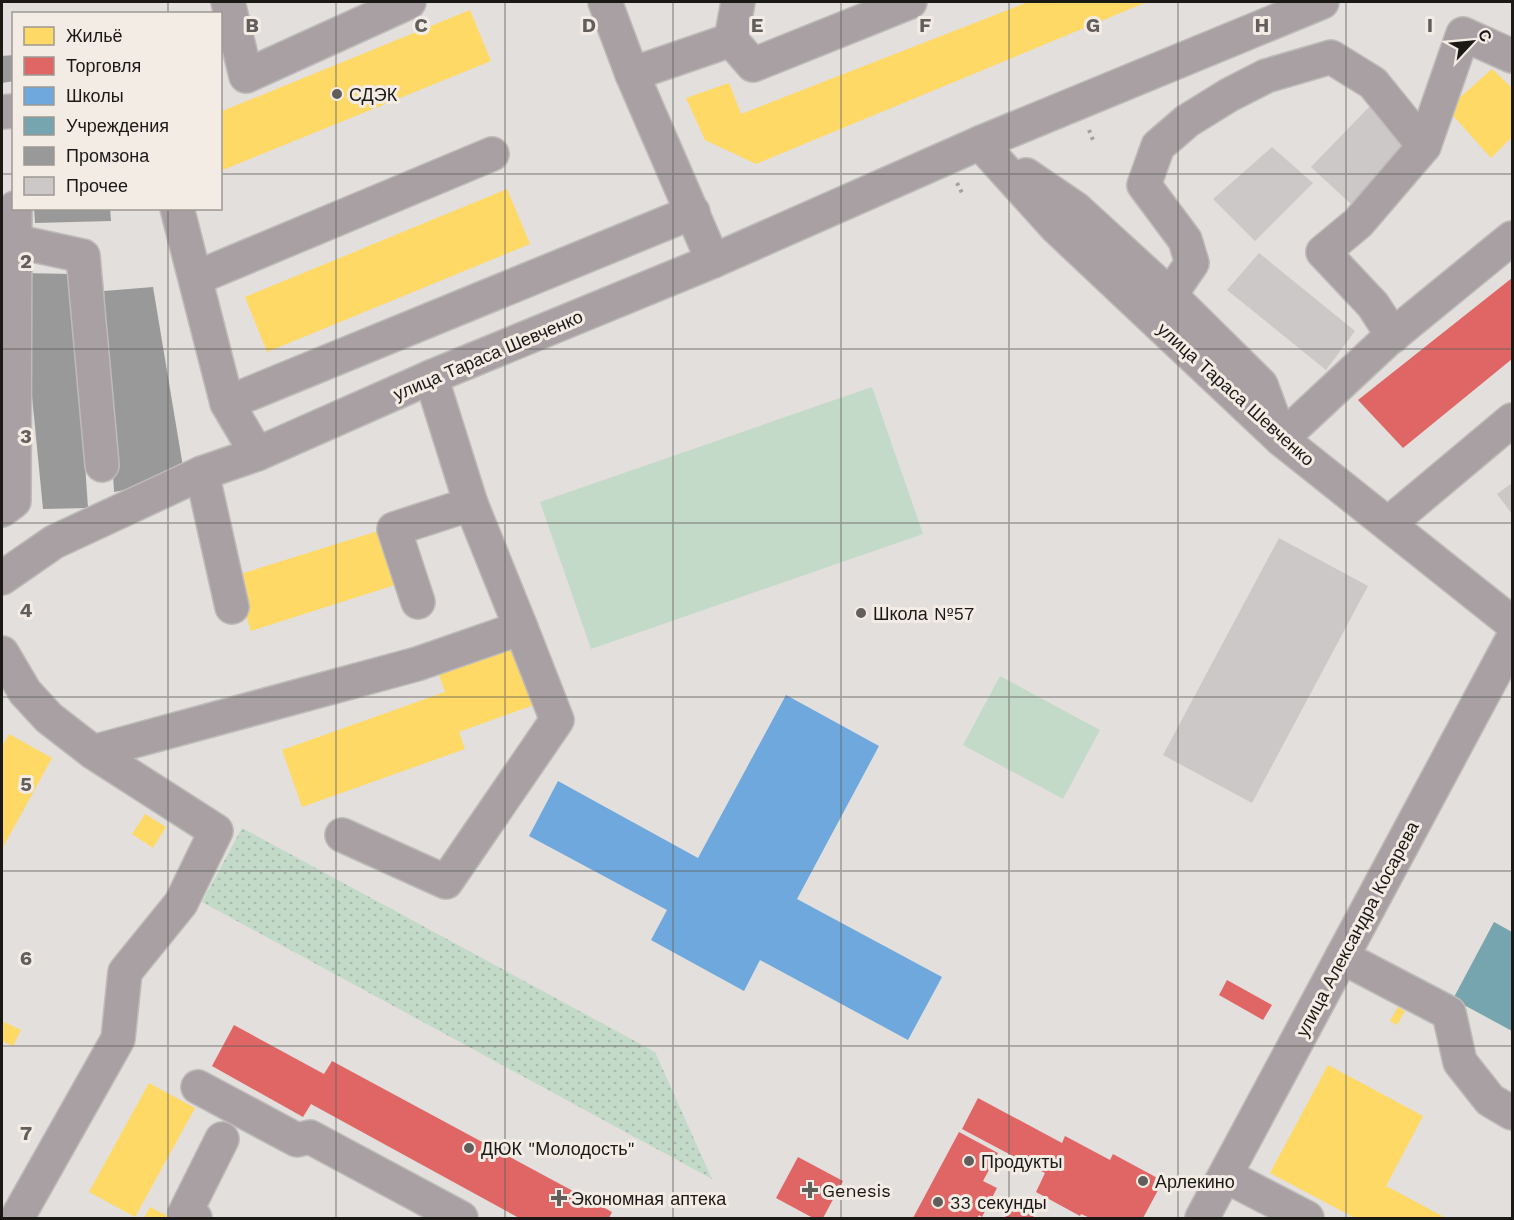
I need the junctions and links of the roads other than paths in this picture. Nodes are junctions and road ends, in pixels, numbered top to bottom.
1 (228, 2) edge
2 (409, 2) edge
3 (605, 2) edge
4 (738, 2) edge
5 (910, 2) edge
6 (1322, 2) edge
7 (1278, 9) edge
8 (731, 40) junction
9 (1512, 56) edge
10 (632, 74) junction
11 (980, 143) junction
12 (1424, 146) junction
13 (492, 154) dead end
14 (15, 210) edge
15 (178, 210) edge
16 (693, 212) junction
17 (1512, 238) edge
18 (15, 241) junction
19 (713, 261) junction
20 (196, 278) junction
21 (1170, 295) junction
22 (1393, 336) junction
23 (431, 377) junction
24 (227, 403) junction
25 (1512, 420) edge
26 (1281, 439) junction
27 (257, 454) junction
28 (102, 465) dead end
29 (202, 473) junction
30 (471, 504) junction
31 (2, 510) edge
32 (1388, 524) junction
33 (2, 578) edge
34 (418, 602) dead end
35 (232, 607) dead end
36 (1512, 623) edge
37 (521, 628) junction
38 (1512, 640) edge
39 (2, 653) edge
40 (93, 752) junction
41 (342, 835) dead end
42 (1342, 957) junction
43 (198, 1087) dead end
44 (1512, 1113) edge
45 (222, 1139) dead end
46 (1226, 1176) junction
47 (17, 1218) edge
48 (195, 1218) edge
49 (461, 1218) edge
50 (1202, 1218) edge
51 (1307, 1218) edge

1 - 2 street
3 - 10 street
4 - 8 street
5 - 8 street
6 - 7 street, улица Тараса Шевченко
7 - 11 street, улица Тараса Шевченко
8 - 10 street
9 - 12 street
10 - 16 street
11 - 19 street, улица Тараса Шевченко
11 - 21 street
11 - 26 street, улица Тараса Шевченко
12 - 21 street
12 - 22 street
13 - 20 street
14 - 18 street
15 - 20 street
16 - 19 street
16 - 24 street
17 - 22 street
18 - 28 street
18 - 31 street
19 - 23 street, улица Тараса Шевченко
20 - 24 street
21 - 26 street
22 - 26 street
23 - 27 street, улица Тараса Шевченко
23 - 30 street
24 - 27 street
25 - 32 street
26 - 32 street, улица Тараса Шевченко
27 - 29 street, улица Тараса Шевченко
29 - 33 street, улица Тараса Шевченко
29 - 35 street
30 - 34 street
30 - 37 street
32 - 36 street, улица Тараса Шевченко
37 - 40 street
37 - 41 street
38 - 42 street, улица Александра Косарева
39 - 40 street
40 - 47 street
42 - 44 street
42 - 46 street, улица Александра Косарева
43 - 49 street
45 - 48 street
46 - 50 street, улица Александра Косарева
46 - 51 street

